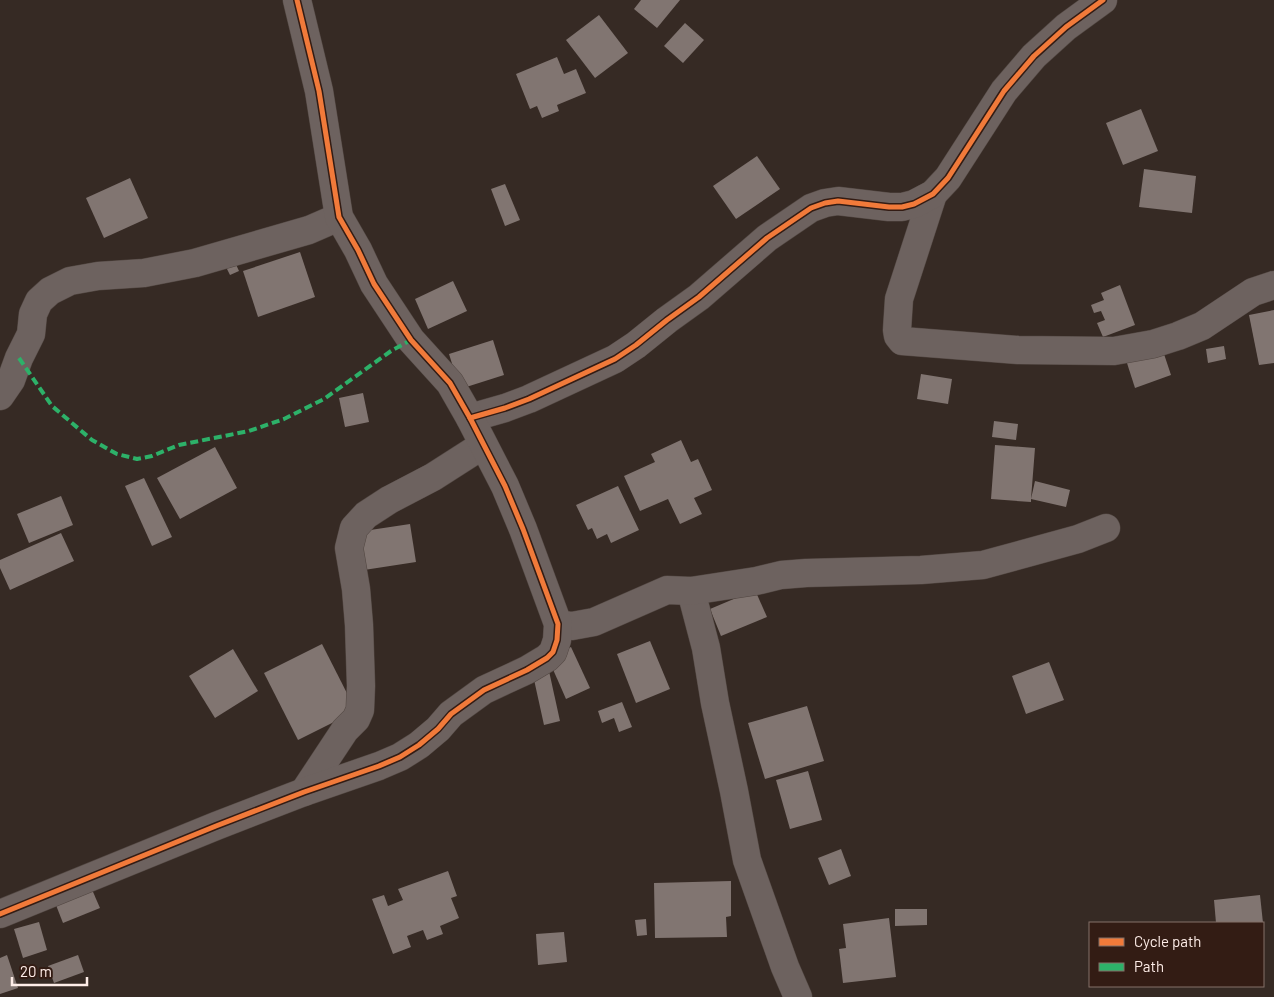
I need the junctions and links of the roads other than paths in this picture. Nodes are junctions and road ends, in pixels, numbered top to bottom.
1 (297, 0) edge
2 (1103, 0) edge
3 (933, 194) junction
4 (339, 218) junction
5 (1274, 285) edge
6 (0, 396) edge
7 (470, 418) junction
8 (484, 445) junction
9 (1106, 528) dead end
10 (691, 591) junction
11 (558, 624) junction
12 (304, 792) junction
13 (0, 914) edge
14 (798, 997) edge

1 - 4 street
2 - 3 street
3 - 5 street
3 - 7 street
4 - 6 street
4 - 7 street
7 - 8 street
8 - 11 street
8 - 12 street
9 - 10 street
10 - 11 street
10 - 14 street
11 - 12 street
12 - 13 street

